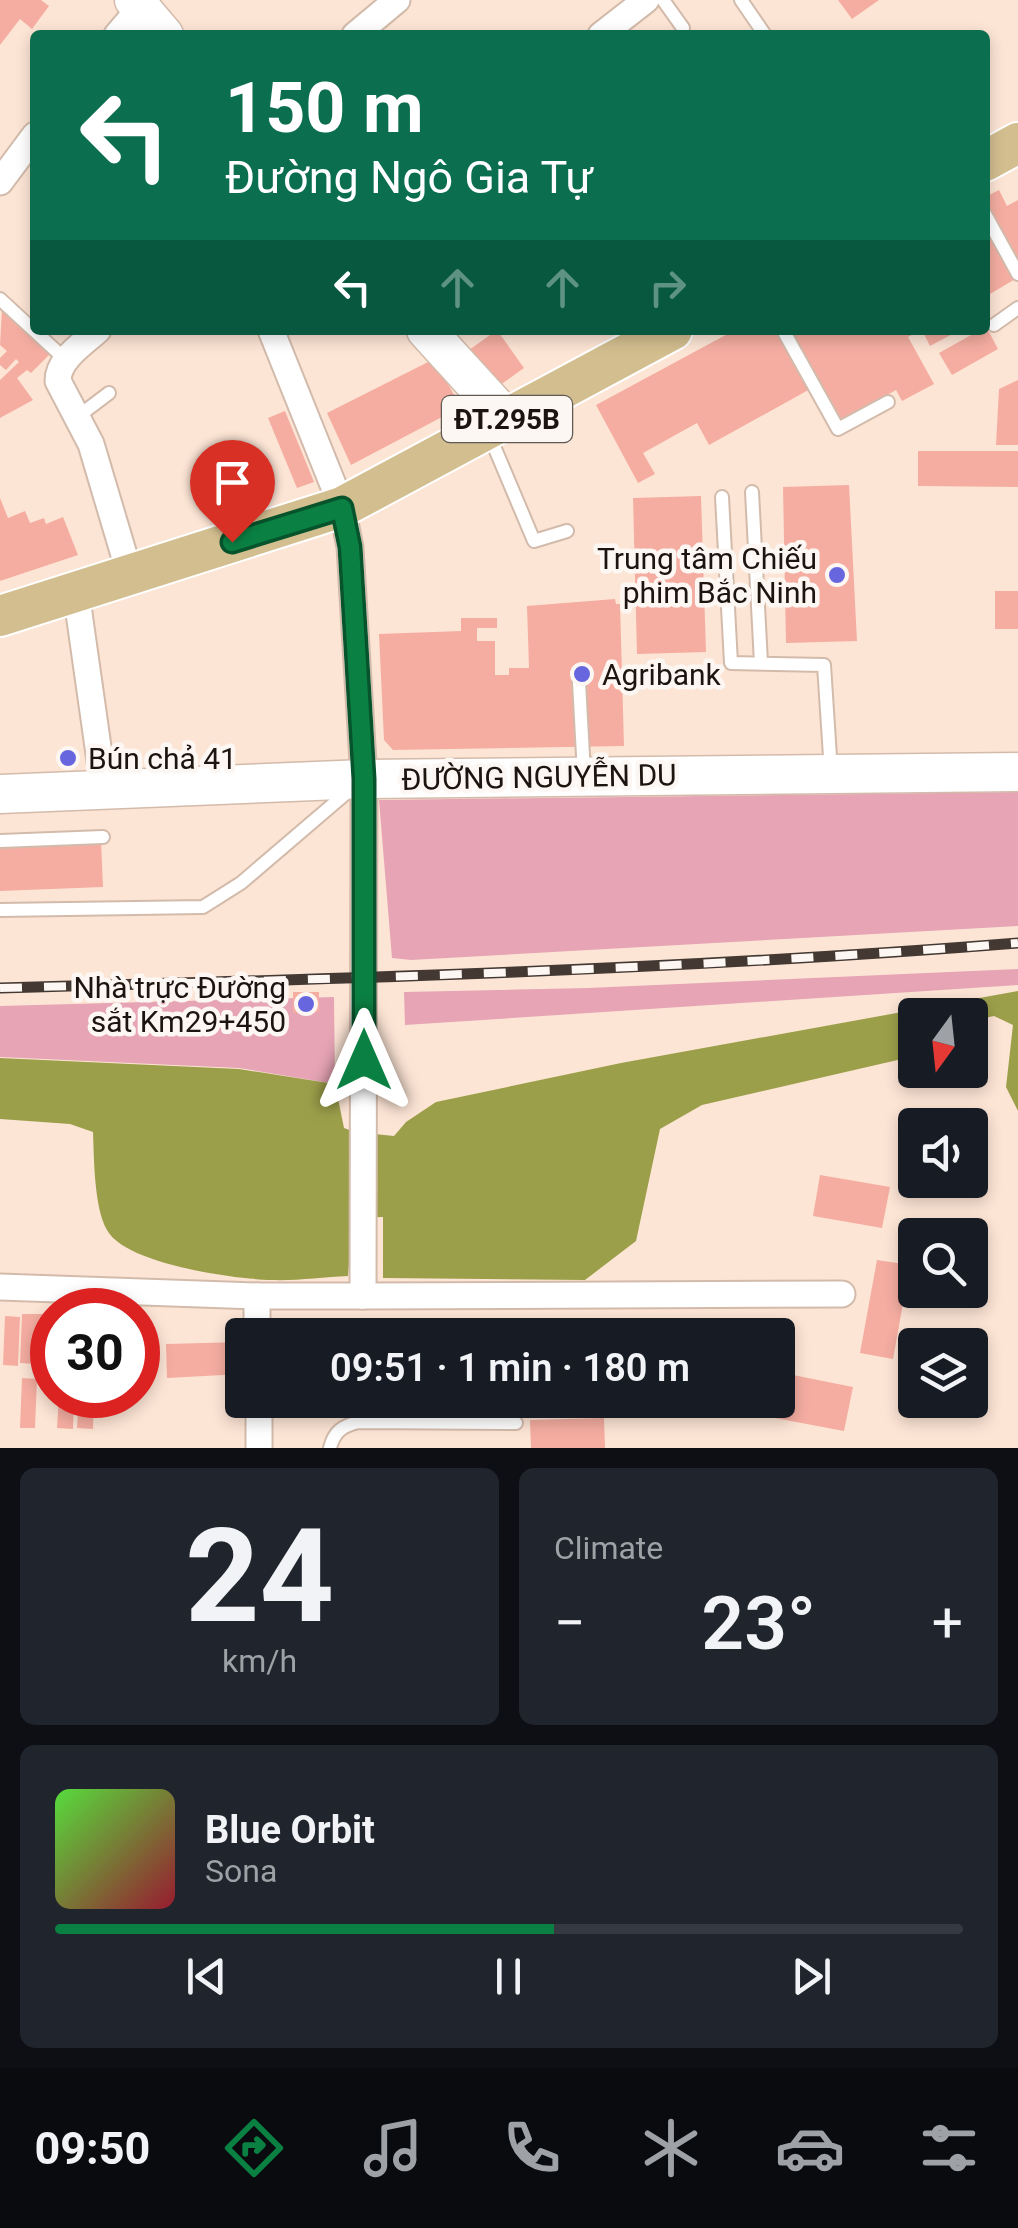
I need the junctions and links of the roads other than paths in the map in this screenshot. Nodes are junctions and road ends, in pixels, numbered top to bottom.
1 (398, 0) edge
2 (646, 0) edge
3 (663, 0) edge
4 (741, 0) edge
5 (684, 28) dead end
6 (361, 30) edge
7 (613, 30) edge
8 (762, 30) edge
9 (30, 140) edge
10 (1018, 143) edge
11 (990, 158) edge
12 (4, 168) edge
13 (990, 223) edge
14 (1018, 274) edge
15 (0, 299) edge
16 (1018, 308) edge
17 (994, 325) dead end
18 (30, 331) edge
19 (34, 335) edge
20 (93, 335) edge
21 (272, 335) edge
22 (430, 335) edge
23 (663, 335) edge
24 (786, 335) edge
25 (62, 365) junction
26 (108, 393) dead end
27 (888, 402) dead end
28 (76, 418) junction
29 (497, 425) junction
30 (752, 492) dead end
31 (722, 498) dead end
32 (342, 508) junction
33 (567, 531) dead end
34 (130, 575) junction
35 (76, 592) junction
36 (0, 616) edge
37 (761, 664) junction
38 (579, 682) dead end
39 (1018, 772) edge
40 (831, 774) junction
41 (584, 777) junction
42 (364, 779) junction
43 (104, 790) junction
44 (0, 794) edge
45 (103, 837) dead end
46 (0, 840) edge
47 (0, 910) edge
48 (0, 1287) edge
49 (842, 1294) dead end
50 (257, 1296) junction
51 (364, 1296) junction
52 (258, 1318) edge
53 (259, 1418) edge
54 (516, 1424) dead end
55 (260, 1448) edge
56 (330, 1448) edge

1 - 6 street
2 - 7 street
3 - 5 lane
4 - 8 lane
9 - 12 street
10 - 11 main road
13 - 14 lane
15 - 18 lane
16 - 17 lane
19 - 25 lane
20 - 25 street
21 - 32 street
22 - 29 main road
23 - 29 main road, ĐT.295B
24 - 27 lane
25 - 28 street
26 - 28 lane
28 - 34 street
29 - 32 main road, ĐT.295B
29 - 33 lane
30 - 37 lane
31 - 37 lane
32 - 34 main road, ĐT.295B
32 - 42 street
34 - 35 main road, ĐT.295B
35 - 36 main road, ĐT.295B
35 - 43 street
37 - 40 lane
38 - 41 lane
39 - 40 main road, ĐƯỜNG NGUYỄN DU
40 - 41 main road, ĐƯỜNG NGUYỄN DU
41 - 42 main road, ĐƯỜNG NGUYỄN DU
42 - 43 main road, ĐƯỜNG NGUYỄN DU
42 - 47 lane
42 - 51 street
43 - 44 main road, ĐƯỜNG NGUYỄN DU
45 - 46 lane
48 - 50 street
49 - 51 street
50 - 51 street
50 - 52 street
53 - 55 street
54 - 56 lane

